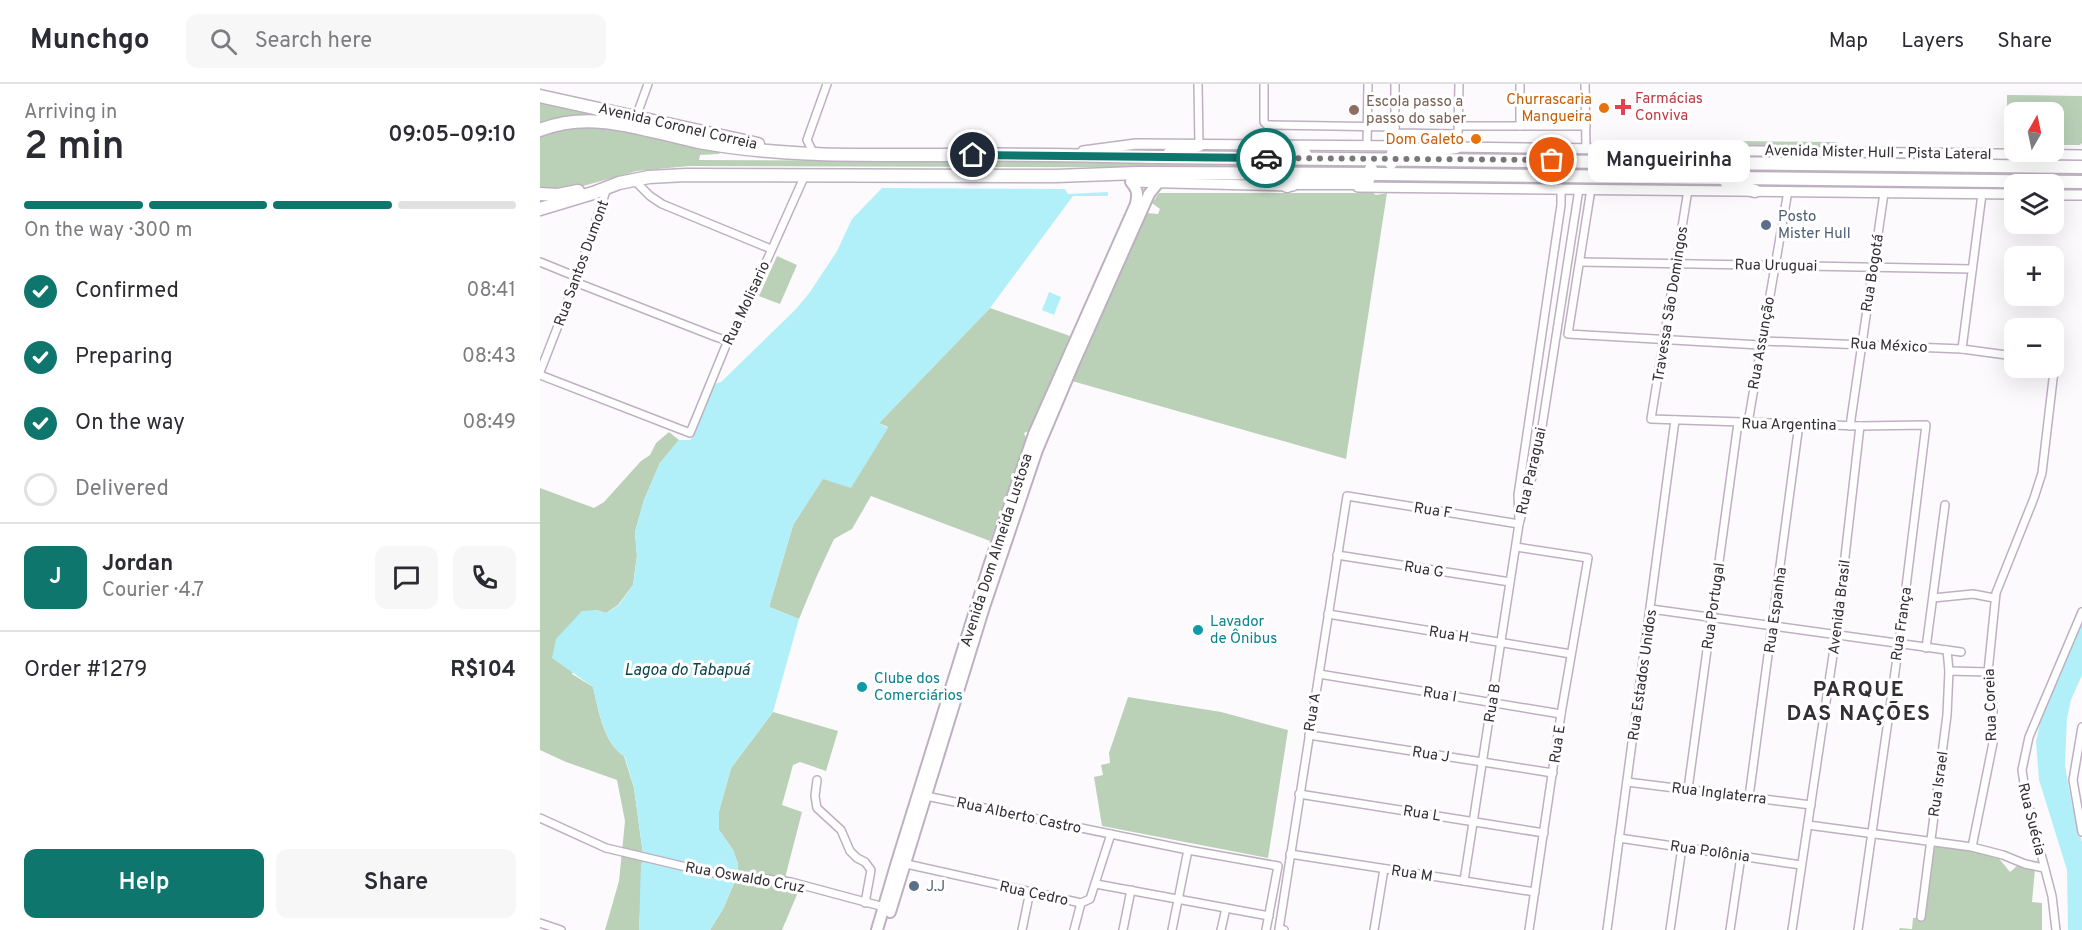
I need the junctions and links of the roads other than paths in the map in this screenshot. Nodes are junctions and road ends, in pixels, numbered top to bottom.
1 (648, 84) edge
2 (1198, 84) edge
3 (1264, 84) edge
4 (1368, 84) edge
5 (1395, 84) edge
6 (1459, 84) edge
7 (1520, 84) edge
8 (1585, 84) edge
9 (824, 85) edge
10 (540, 96) edge
11 (636, 117) junction
12 (1458, 126) junction
13 (1520, 126) junction
14 (1586, 126) junction
15 (1367, 127) junction
16 (1395, 127) junction
17 (540, 130) edge
18 (1199, 145) junction
19 (1274, 145) junction
20 (1367, 146) junction
21 (1456, 147) junction
22 (1586, 148) junction
23 (1659, 149) junction
24 (1064, 154) junction
25 (2082, 154) edge
26 (815, 156) junction
27 (1156, 157) junction
28 (1321, 158) junction
29 (1371, 158) junction
30 (1391, 159) junction
31 (1712, 162) junction
32 (2082, 167) edge
33 (1371, 174) junction
34 (1391, 174) junction
35 (805, 176) junction
36 (1056, 176) junction
37 (1706, 178) junction
38 (634, 180) junction
39 (1131, 182) junction
40 (2082, 182) edge
41 (1157, 184) junction
42 (1287, 186) junction
43 (605, 188) junction
44 (1562, 188) junction
45 (1579, 189) junction
46 (1591, 189) junction
47 (1688, 190) junction
48 (1755, 191) junction
49 (1788, 191) junction
50 (1884, 193) junction
51 (540, 194) edge
52 (1982, 194) junction
53 (2004, 194) edge
54 (2064, 195) edge
55 (2082, 195) edge
56 (1140, 206) junction
57 (540, 210) edge
58 (771, 249) junction
59 (540, 262) edge
60 (1580, 262) junction
61 (1677, 263) junction
62 (1775, 265) junction
63 (1873, 266) junction
64 (1972, 268) junction
65 (576, 280) junction
66 (729, 338) junction
67 (1663, 340) junction
68 (1761, 343) junction
69 (1861, 344) junction
70 (1962, 349) junction
71 (2004, 355) edge
72 (540, 373) edge
73 (2052, 378) edge
74 (1651, 419) joint
75 (1676, 420) junction
76 (1738, 423) junction
77 (1748, 423) junction
78 (1799, 424) junction
79 (1926, 424) joint
80 (1850, 426) junction
81 (1860, 426) junction
82 (1347, 496) joint
83 (1946, 505) dead end
84 (1519, 524) junction
85 (1516, 547) junction
86 (1337, 555) junction
87 (1510, 582) junction
88 (1933, 597) junction
89 (1994, 598) junction
90 (980, 606) junction
91 (1651, 609) junction
92 (2082, 612) edge
93 (1328, 614) junction
94 (1712, 618) junction
95 (1773, 626) junction
96 (1836, 635) junction
97 (1501, 643) junction
98 (1899, 644) junction
99 (1926, 648) junction
100 (1947, 650) junction
101 (1961, 652) dead end
102 (1571, 654) junction
103 (1949, 671) junction
104 (1988, 672) junction
105 (1318, 674) junction
106 (1491, 703) junction
107 (1561, 714) junction
108 (2082, 727) edge
109 (1309, 735) junction
110 (1482, 762) junction
111 (1553, 773) junction
112 (817, 780) dead end
113 (1628, 782) junction
114 (1688, 789) junction
115 (1299, 794) junction
116 (926, 796) junction
117 (1749, 797) junction
118 (1811, 805) junction
119 (540, 818) edge
120 (1473, 821) junction
121 (1808, 825) junction
122 (1544, 832) junction
123 (2082, 832) edge
124 (1871, 833) junction
125 (1111, 834) junction
126 (1619, 838) junction
127 (1930, 841) junction
128 (1972, 846) junction
129 (1682, 847) junction
130 (1188, 850) junction
131 (1290, 854) junction
132 (1741, 856) junction
133 (901, 863) junction
134 (1801, 865) junction
135 (2044, 868) junction
136 (1384, 869) junction
137 (1464, 881) junction
138 (1096, 884) junction
139 (1131, 890) junction
140 (1030, 891) junction
141 (1535, 892) junction
142 (1178, 899) junction
143 (865, 903) junction
144 (1081, 903) junction
145 (884, 907) junction
146 (1226, 908) junction
147 (1269, 916) junction
148 (1921, 917) dead end
149 (540, 923) edge
150 (1281, 929) edge
151 (561, 930) edge
152 (877, 930) edge
153 (885, 930) edge
154 (1022, 930) edge
155 (1074, 930) edge
156 (1123, 930) edge
157 (1172, 930) edge
158 (1221, 930) edge
159 (1266, 930) edge
160 (1374, 930) edge
161 (1529, 930) edge
162 (1607, 930) edge
163 (1670, 930) edge
164 (1730, 930) edge
165 (1792, 930) edge
166 (1858, 930) edge
167 (2056, 930) edge

1 - 11 street
2 - 18 street
3 - 15 street
4 - 15 street
5 - 16 street
6 - 12 street
7 - 13 street
8 - 14 street
9 - 26 street
10 - 11 highway, Avenida Coronel Correia
11 - 26 highway, Avenida Coronel Correia
12 - 13 street
12 - 16 street
13 - 14 street
14 - 22 street
15 - 16 street
15 - 20 street
17 - 26 highway
18 - 19 main road, Avenida Mister Hull - Pista Lateral
18 - 24 main road, Avenida Mister Hull - Pista Lateral
18 - 27 highway
19 - 20 main road, Avenida Mister Hull - Pista Lateral
19 - 28 highway
20 - 21 main road, Avenida Mister Hull - Pista Lateral
21 - 22 main road, Avenida Mister Hull - Pista Lateral
21 - 30 highway
22 - 23 main road, Avenida Mister Hull - Pista Lateral
23 - 25 main road, Avenida Mister Hull - Pista Lateral
23 - 31 highway
24 - 26 highway
24 - 27 highway
27 - 28 highway
28 - 29 highway
29 - 30 highway
29 - 33 highway
30 - 31 highway
30 - 34 highway
31 - 32 highway
33 - 34 highway
33 - 36 highway
33 - 42 highway
34 - 37 highway
35 - 36 highway
35 - 38 highway
35 - 58 street, Rua Molisario
36 - 39 highway
37 - 40 highway
37 - 48 highway
38 - 43 highway
38 - 58 street
39 - 41 main road
39 - 56 main road
41 - 42 main road
41 - 56 main road, Avenida Dom Almeida Lustosa
42 - 44 main road
43 - 51 highway
43 - 57 highway
43 - 65 street, Rua Santos Dumont
44 - 45 main road
44 - 84 street, Rua Paraguai
45 - 46 main road
45 - 84 street, Rua Paraguai
46 - 47 main road
46 - 60 street
47 - 48 main road
47 - 61 street, Travessa São Domingos
48 - 49 main road
49 - 50 main road
49 - 62 street, Rua Assunção
50 - 52 main road
50 - 63 street, Rua Bogotá
52 - 53 main road
52 - 64 street
54 - 55 main road
56 - 90 main road, Avenida Dom Almeida Lustosa
58 - 66 street, Rua Molisario
59 - 65 street
60 - 61 street, Rua Uruguai
60 - 67 street, Rua México
61 - 62 street, Rua Uruguai
61 - 67 street, Travessa São Domingos
62 - 63 street, Rua Uruguai
62 - 68 street, Rua Assunção
63 - 64 street, Rua Uruguai
63 - 69 street, Rua Bogotá
64 - 70 street
65 - 66 street
65 - 72 street, Rua Santos Dumont
66 - 72 street, Rua Molisario
67 - 68 street, Rua México
67 - 74 street, Travessa São Domingos
68 - 69 street, Rua México
68 - 77 street, Rua Assunção
69 - 70 street, Rua México
69 - 80 street, Rua Bogotá
70 - 71 street, Rua México
73 - 89 street, Rua Coreia
74 - 75 street, Rua Argentina
75 - 76 street, Rua Argentina
75 - 91 street, Rua Estados Unidos
76 - 77 street, Rua Argentina
76 - 94 street, Rua Portugal
77 - 78 street, Rua Argentina
78 - 80 street, Rua Argentina
78 - 95 street, Rua Espanha
79 - 81 street, Rua Argentina
79 - 98 street, Rua França
80 - 81 street, Rua Argentina
81 - 96 street, Avenida Brasil
82 - 84 street, Rua F
82 - 86 street, Rua A
83 - 88 street
84 - 85 street, Rua B
85 - 87 street, Rua B
85 - 102 street, Rua E
86 - 87 street, Rua G
86 - 93 street, Rua A
87 - 97 street, Rua B
88 - 89 street
88 - 99 street
89 - 104 street, Rua Coreia
90 - 116 main road, Avenida Dom Almeida Lustosa
90 - 133 main road, Avenida Dom Almeida Lustosa
91 - 94 street
91 - 113 street, Rua Estados Unidos
92 - 135 street, Rua Suécia
93 - 97 street, Rua H
93 - 105 street, Rua A
94 - 95 street
94 - 114 street, Rua Portugal
95 - 96 street
95 - 117 street, Rua Espanha
96 - 98 street
96 - 118 street, Avenida Brasil
97 - 102 street, Rua H
97 - 106 street, Rua B
98 - 99 street
98 - 124 street, Rua França
99 - 100 street
100 - 101 street
100 - 103 street, Rua Israel
102 - 107 street, Rua E
103 - 104 street
103 - 127 street, Rua Israel
104 - 128 street, Rua Coreia
105 - 106 street, Rua I
105 - 109 street, Rua A
106 - 107 street, Rua I
106 - 110 street, Rua B
107 - 111 street, Rua E
108 - 123 street
109 - 110 street, Rua J
109 - 115 street, Rua A
110 - 111 street, Rua J
110 - 120 street, Rua B
111 - 122 street, Rua E
112 - 143 street
113 - 114 street, Rua Inglaterra
113 - 126 street, Rua Estados Unidos
114 - 117 street, Rua Inglaterra
115 - 120 street, Rua L
115 - 131 street, Rua A
116 - 125 street, Rua Alberto Castro
116 - 133 main road, Avenida Dom Almeida Lustosa
117 - 118 street, Rua Inglaterra
118 - 121 street, Avenida Brasil
119 - 143 street, Rua Oswaldo Cruz
120 - 122 street, Rua L
120 - 137 street, Rua B
121 - 124 street, Rua Suécia
121 - 134 street, Avenida Brasil
122 - 141 street, Rua E
124 - 127 street, Rua Suécia
124 - 166 street, Rua França
125 - 130 street, Rua Alberto Castro
125 - 138 street
126 - 129 street, Rua Polônia
126 - 162 street, Rua Estados Unidos
127 - 128 street, Rua Suécia
127 - 148 street, Rua Israel
128 - 135 street, Rua Suécia
129 - 132 street, Rua Polônia
129 - 163 street
130 - 142 street
130 - 147 street, Rua Alberto Castro
131 - 136 street, Rua M
131 - 150 street, Rua A
132 - 134 street, Rua Polônia
132 - 164 street
133 - 140 street, Rua Cedro
133 - 145 main road, Avenida Dom Almeida Lustosa
133 - 153 main road, Avenida Dom Almeida Lustosa
134 - 165 street, Avenida Brasil
135 - 167 street
136 - 137 street, Rua M
136 - 160 street
137 - 141 street, Rua M
138 - 139 street
138 - 144 street, Rua Cedro
139 - 142 street
139 - 156 street
140 - 144 street, Rua Cedro
140 - 154 street
141 - 161 street, Rua E
142 - 146 street
142 - 157 street
143 - 145 street, Rua Oswaldo Cruz
144 - 155 street
145 - 152 main road, Avenida Dom Almeida Lustosa
146 - 147 street
146 - 158 street
147 - 159 street
149 - 151 street

